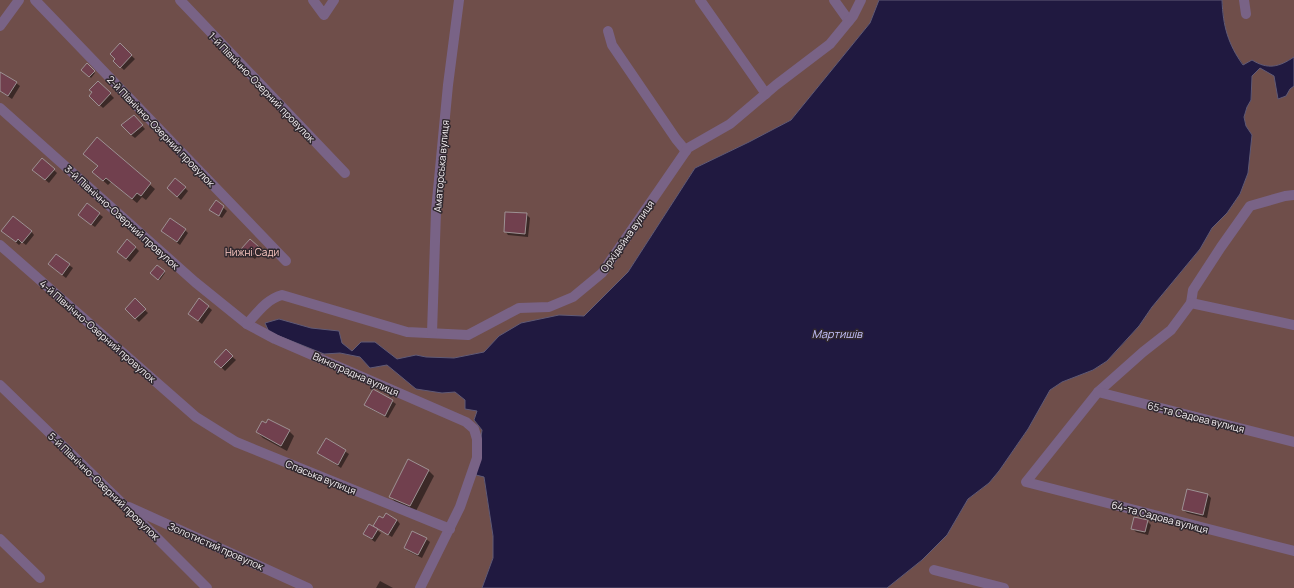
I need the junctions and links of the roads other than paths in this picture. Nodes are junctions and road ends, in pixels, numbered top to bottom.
1 (19, 0) edge
2 (35, 0) edge
3 (180, 0) edge
4 (313, 0) edge
5 (334, 0) edge
6 (459, 0) edge
7 (700, 0) edge
8 (834, 0) edge
9 (861, 0) edge
10 (1244, 0) edge
11 (1246, 14) dead end
12 (849, 21) junction
13 (0, 26) edge
14 (608, 31) dead end
15 (766, 94) junction
16 (0, 108) edge
17 (686, 151) junction
18 (345, 173) dead end
19 (1294, 196) edge
20 (0, 245) edge
21 (286, 261) dead end
22 (1191, 303) junction
23 (247, 324) junction
24 (1294, 325) edge
25 (432, 333) junction
26 (0, 385) edge
27 (1098, 392) junction
28 (196, 417) joint
29 (1294, 442) edge
30 (124, 505) junction
31 (450, 529) junction
32 (0, 539) edge
33 (1294, 551) edge
34 (934, 570) dead end
35 (40, 578) dead end
36 (207, 588) edge
37 (308, 588) edge
38 (420, 588) edge
39 (1004, 588) edge

1 - 13 street
2 - 21 street, 2-й Північно-Озерний провулок
3 - 18 street, 1-й Північно-Озерний провулок
4 - 5 street
6 - 25 street, Аматорська вулиця
7 - 15 street
8 - 12 street
9 - 12 street, Орхідейна вулиця
10 - 11 street
12 - 15 street, Орхідейна вулиця
14 - 17 street
15 - 17 street, Орхідейна вулиця
16 - 23 street, 3-й Північно-Озерний провулок
17 - 25 street, Орхідейна вулиця
19 - 22 street
20 - 28 street, 4-й Північно-Озерний провулок
22 - 24 street
22 - 27 street
23 - 25 street, Орхідейна вулиця
23 - 31 street, Виноградна вулиця
26 - 30 street, 5-й Північно-Озерний провулок
27 - 29 street, 65-та Садова вулиця
27 - 33 street, 64-та Садова вулиця
28 - 31 street, Спаська вулиця
30 - 36 street, 5-й Північно-Озерний провулок
30 - 37 street, Золотистий провулок
31 - 38 street
32 - 35 street
34 - 39 street

